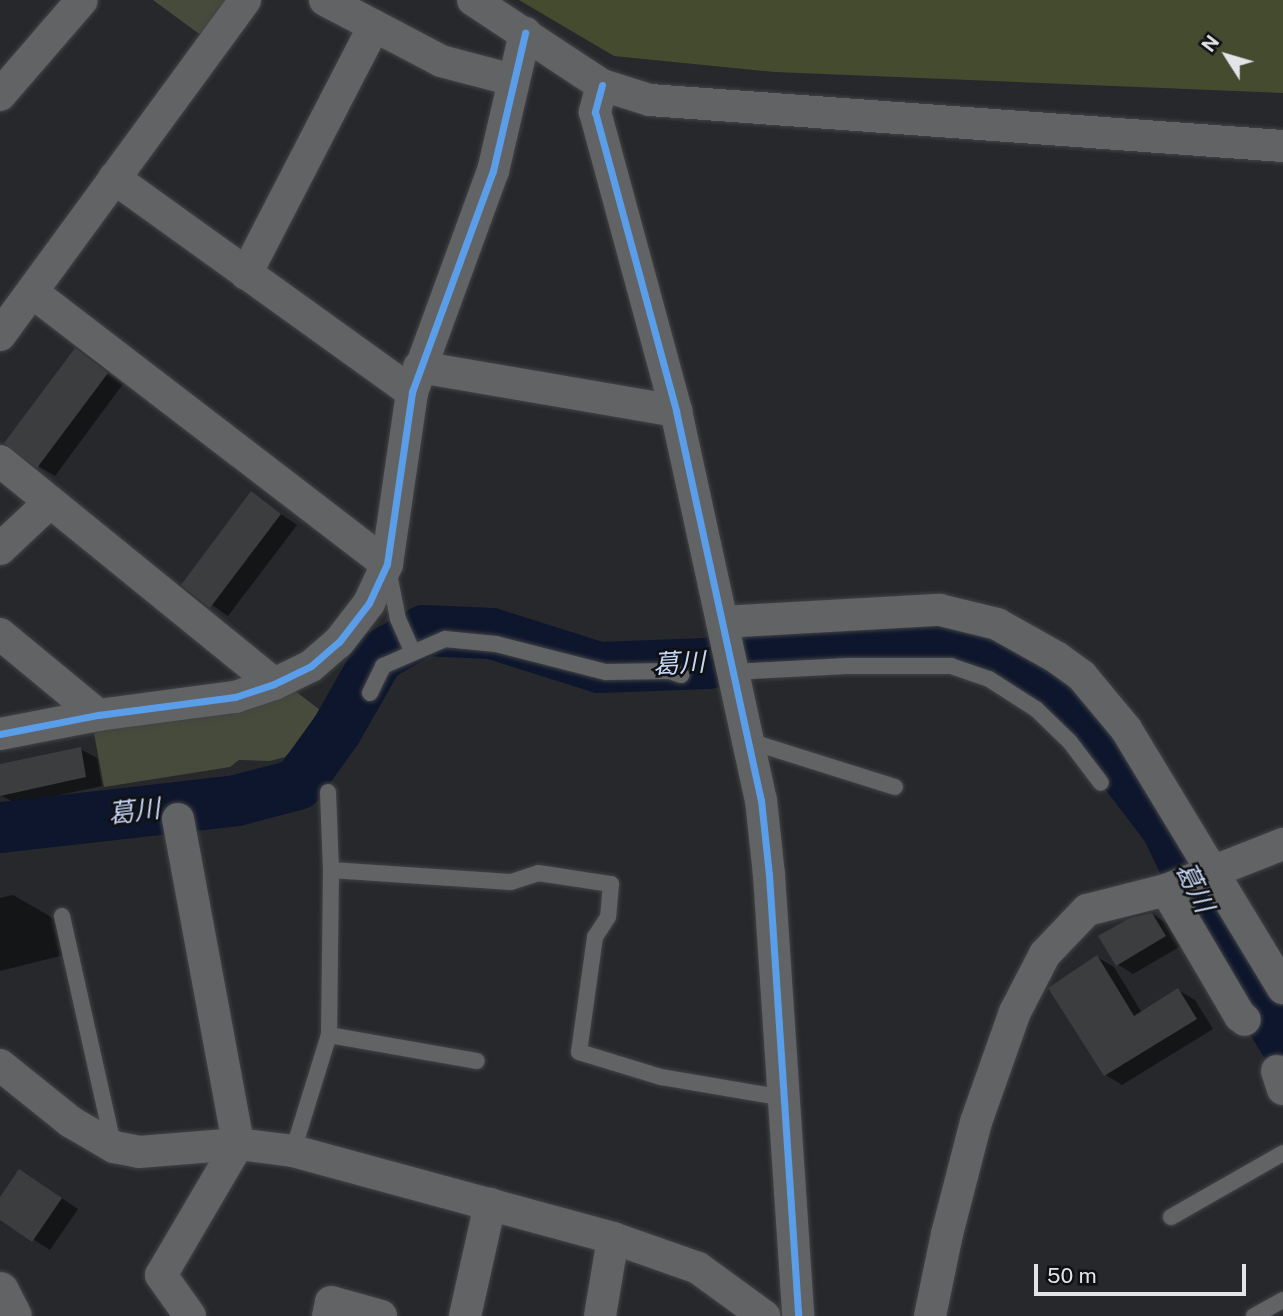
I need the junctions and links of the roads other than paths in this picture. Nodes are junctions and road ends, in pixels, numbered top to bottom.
1 (82, 0) edge
2 (245, 0) edge
3 (325, 0) edge
4 (473, 0) edge
5 (373, 28) junction
6 (525, 33) junction
7 (513, 80) junction
8 (602, 85) junction
9 (0, 95) edge
10 (1283, 146) edge
11 (114, 178) junction
12 (247, 274) junction
13 (32, 292) junction
14 (0, 335) edge
15 (416, 379) junction
16 (676, 411) junction
17 (0, 461) edge
18 (49, 503) junction
19 (0, 549) edge
20 (387, 564) junction
21 (722, 622) junction
22 (0, 634) edge
23 (412, 651) junction
24 (733, 670) junction
25 (681, 675) dead end
26 (274, 684) junction
27 (370, 694) dead end
28 (98, 715) junction
29 (0, 734) edge
30 (749, 741) junction
31 (1101, 783) dead end
32 (895, 787) dead end
33 (328, 792) dead end
34 (178, 819) dead end
35 (1283, 844) edge
36 (331, 870) junction
37 (1214, 872) junction
38 (1166, 890) junction
39 (62, 916) dead end
40 (1283, 988) edge
41 (1245, 1020) dead end
42 (329, 1035) junction
43 (477, 1061) dead end
44 (0, 1065) edge
45 (784, 1097) junction
46 (238, 1144) junction
47 (114, 1147) junction
48 (293, 1152) junction
49 (1283, 1153) edge
50 (490, 1204) junction
51 (1171, 1217) dead end
52 (612, 1238) junction
53 (0, 1291) edge
54 (1283, 1300) edge
55 (13, 1316) edge
56 (190, 1316) edge
57 (328, 1316) edge
58 (381, 1316) edge
59 (465, 1316) edge
60 (600, 1316) edge
61 (764, 1316) edge
62 (798, 1316) edge
63 (930, 1316) edge
64 (1254, 1316) edge

1 - 9 street
2 - 11 street
3 - 5 street
4 - 6 street
5 - 7 street
5 - 12 street
6 - 7 street
6 - 8 street
7 - 15 street
8 - 10 street
8 - 16 street
11 - 12 street
11 - 13 street
12 - 15 street
13 - 14 street
13 - 20 street
15 - 16 street
15 - 20 street
16 - 21 street
17 - 18 street
18 - 19 street
18 - 26 street
20 - 23 lane
20 - 26 street
21 - 24 street
21 - 37 street
22 - 28 street
23 - 25 lane
23 - 27 lane
24 - 30 street
24 - 31 lane
26 - 28 street
28 - 29 street
30 - 32 lane
30 - 45 street
33 - 36 lane
34 - 46 street
35 - 37 street
36 - 42 lane
36 - 45 lane
37 - 38 street
37 - 40 street
38 - 41 street
38 - 63 street
39 - 47 lane
42 - 43 lane
42 - 48 lane
44 - 47 street
45 - 62 street
46 - 47 street
46 - 48 street
46 - 56 street
48 - 50 street
49 - 51 lane
50 - 52 street
50 - 59 street
52 - 60 street
52 - 61 street
53 - 55 street
54 - 64 lane
57 - 58 street

